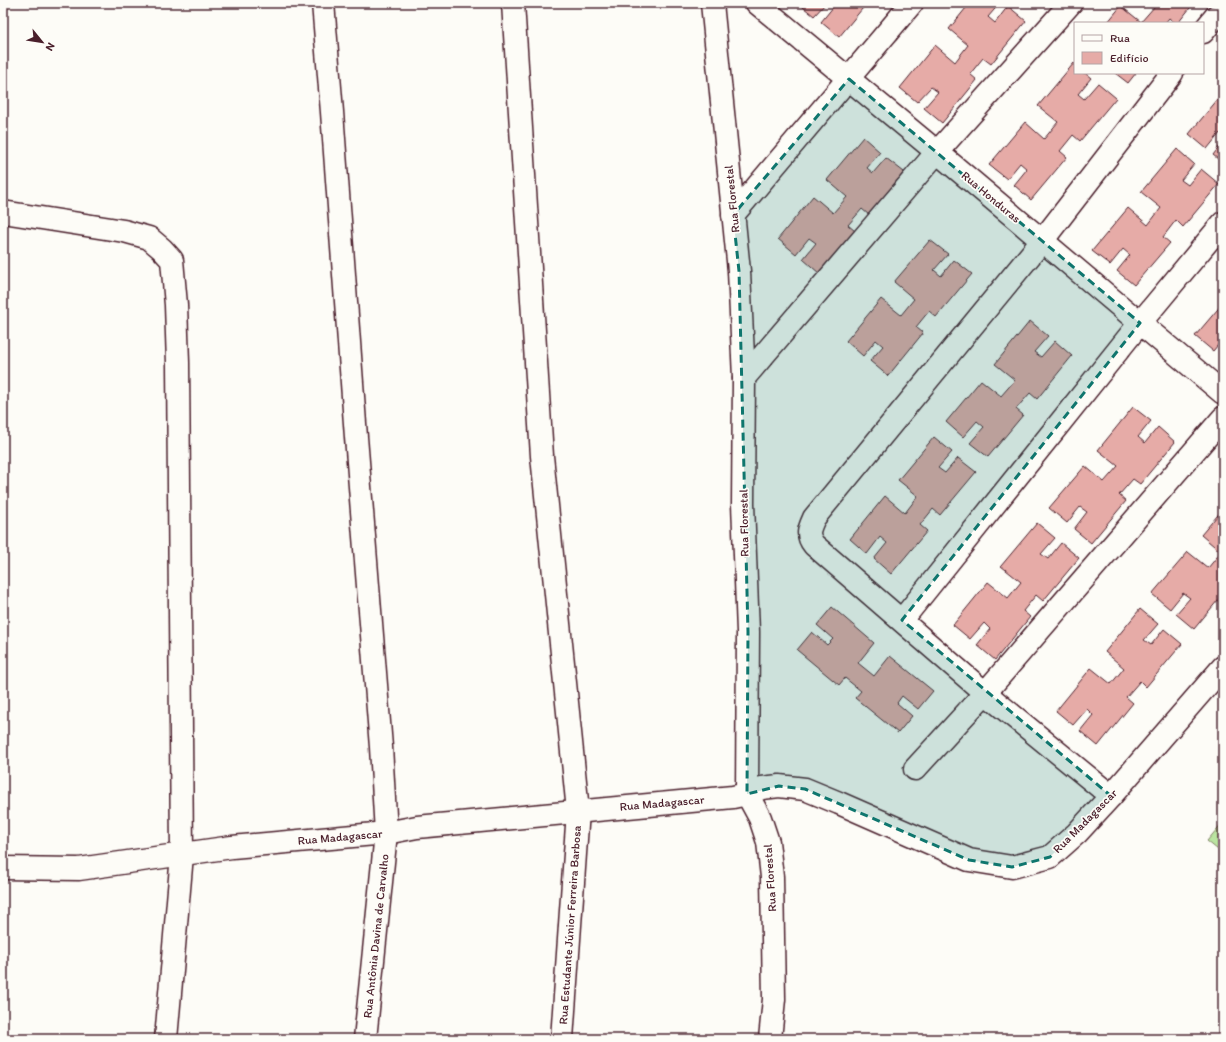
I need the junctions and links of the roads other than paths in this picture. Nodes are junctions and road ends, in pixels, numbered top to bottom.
1 (323, 3) edge
2 (513, 3) edge
3 (712, 3) edge
4 (757, 3) edge
5 (912, 3) edge
6 (1071, 3) edge
7 (1171, 74) edge
8 (849, 79) junction
9 (937, 152) junction
10 (3, 212) edge
11 (733, 215) junction
12 (1223, 222) edge
13 (1042, 241) junction
14 (1140, 323) junction
15 (744, 378) junction
16 (1223, 393) edge
17 (1223, 418) edge
18 (902, 620) junction
19 (1223, 667) edge
20 (985, 693) junction
21 (915, 769) dead end
22 (747, 794) junction
23 (1112, 796) junction
24 (578, 811) junction
25 (386, 833) junction
26 (182, 855) junction
27 (3, 868) edge
28 (166, 1039) edge
29 (365, 1039) edge
30 (562, 1039) edge
31 (770, 1039) edge

1 - 25 street, Rua Antônia Davina de Carvalho
2 - 24 street, Rua Estudante Júnior Ferreira Barbosa
3 - 11 street, Rua Florestal
4 - 8 street, Rua Honduras
5 - 8 street
6 - 9 street
7 - 13 street
8 - 9 street, Rua Honduras
8 - 11 street
9 - 13 street, Rua Honduras
9 - 15 street
10 - 26 street
11 - 15 street, Rua Florestal
12 - 14 street
13 - 14 street, Rua Honduras
13 - 18 street
14 - 16 street, Rua Honduras
14 - 18 street
15 - 22 street, Rua Florestal
17 - 20 street
18 - 20 street
19 - 23 street, Rua Madagascar
20 - 21 street
20 - 23 street
22 - 23 street, Rua Madagascar
22 - 24 street, Rua Madagascar
22 - 31 street, Rua Florestal
24 - 25 street, Rua Madagascar
24 - 30 street, Rua Estudante Júnior Ferreira Barbosa
25 - 26 street, Rua Madagascar
25 - 29 street, Rua Antônia Davina de Carvalho
26 - 27 street, Rua Madagascar
26 - 28 street

